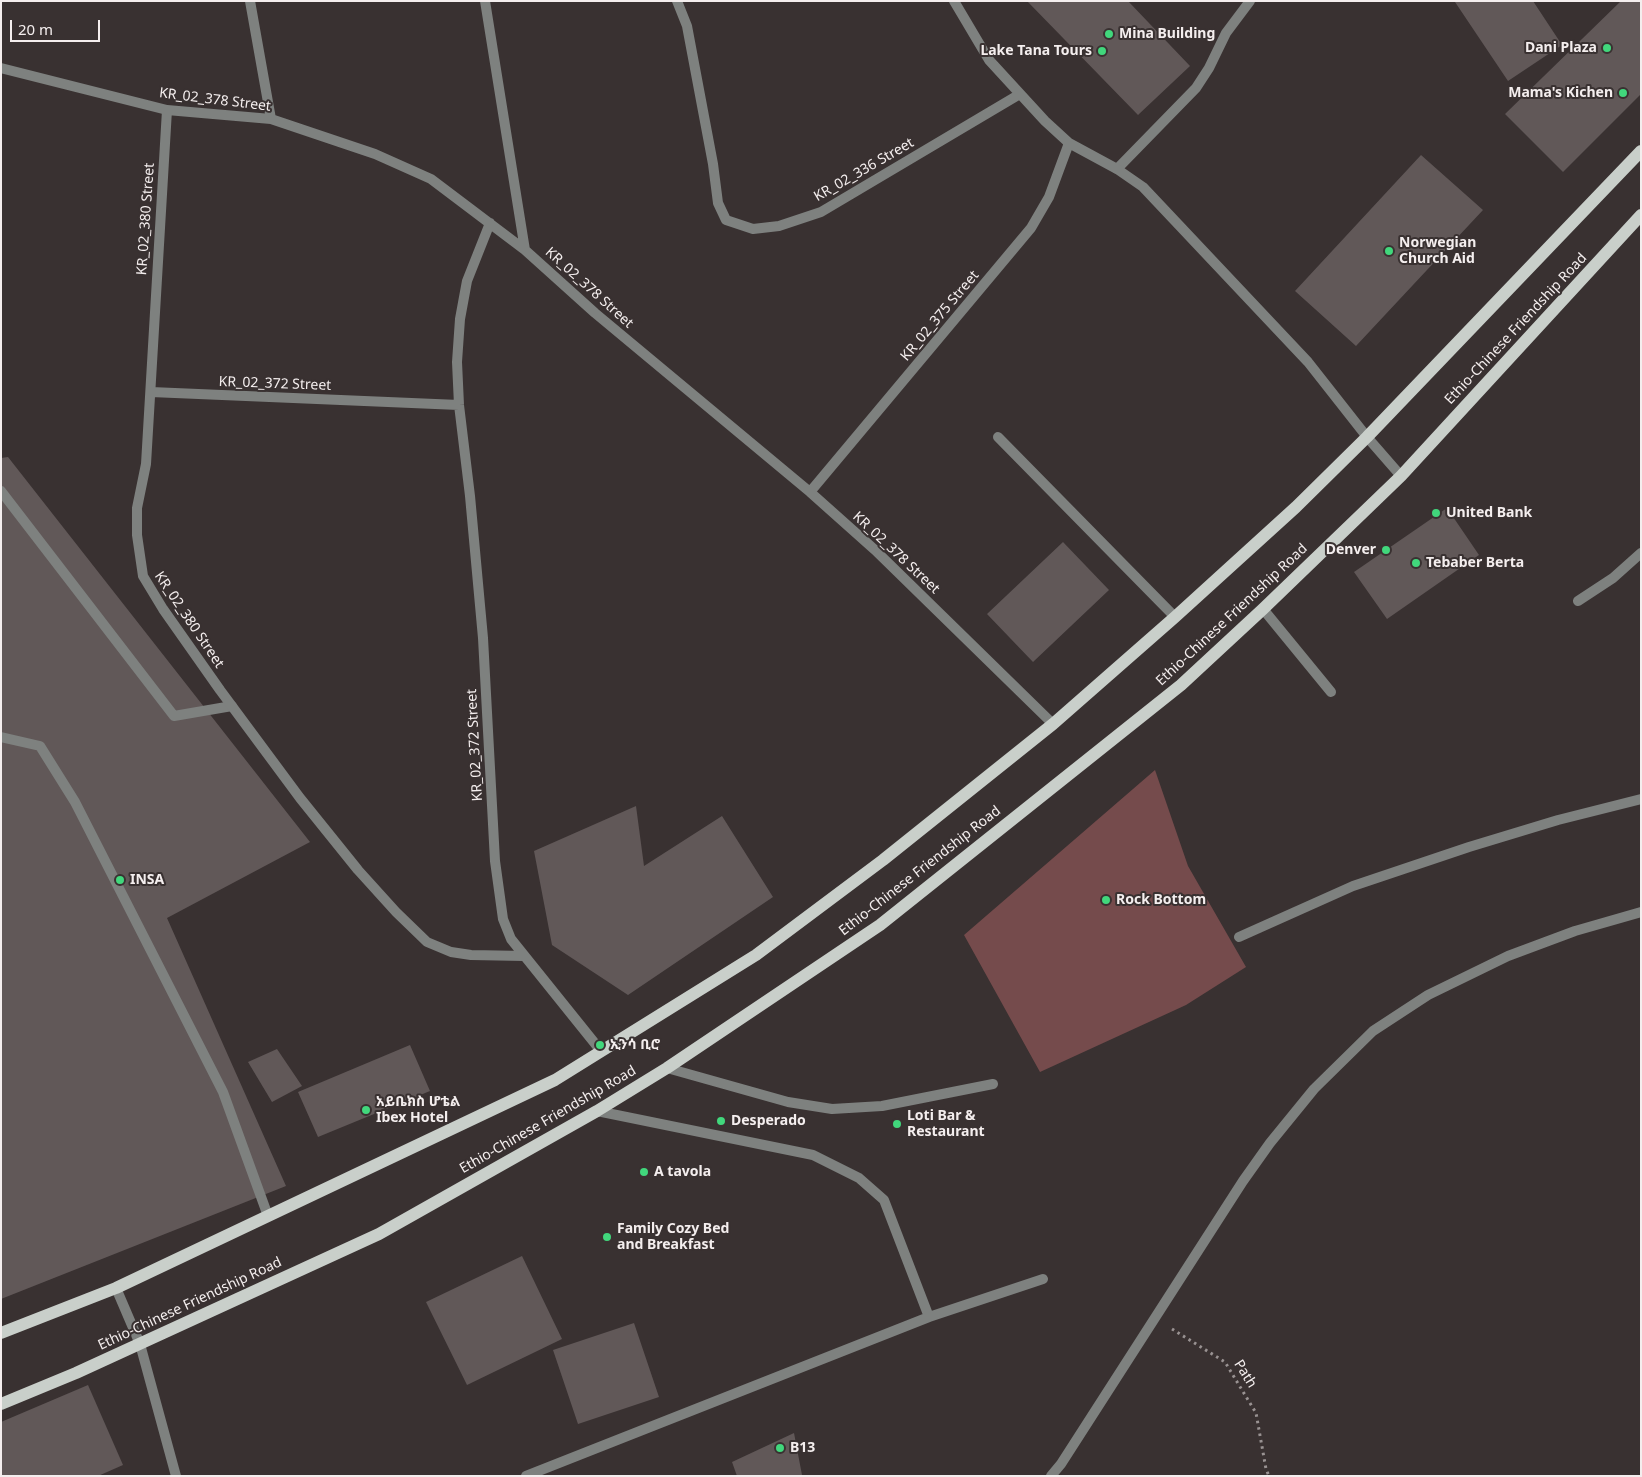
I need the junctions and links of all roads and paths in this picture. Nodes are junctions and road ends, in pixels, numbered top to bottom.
1 (250, 1) edge
2 (485, 1) edge
3 (676, 1) edge
4 (954, 1) edge
5 (1250, 1) edge
6 (1, 68) edge
7 (1020, 94) junction
8 (167, 110) junction
9 (271, 120) junction
10 (1068, 142) junction
11 (1641, 151) edge
12 (1117, 169) junction
13 (1641, 215) edge
14 (490, 223) junction
15 (525, 250) junction
16 (151, 392) junction
17 (459, 405) junction
18 (998, 437) dead end
19 (1367, 437) junction
20 (1401, 476) junction
21 (1, 490) edge
22 (810, 492) junction
23 (1641, 553) edge
24 (1578, 601) dead end
25 (1263, 609) junction
26 (1175, 618) junction
27 (1330, 692) dead end
28 (232, 706) junction
29 (1053, 724) junction
30 (1, 736) edge
31 (1641, 799) edge
32 (1641, 912) edge
33 (1239, 937) dead end
34 (524, 956) junction
35 (601, 1051) junction
36 (667, 1068) junction
37 (993, 1084) dead end
38 (596, 1111) junction
39 (268, 1216) junction
40 (1043, 1280) dead end
41 (116, 1288) junction
42 (929, 1317) junction
43 (1155, 1318) junction
44 (1, 1333) edge
45 (140, 1344) junction
46 (1, 1404) edge
47 (176, 1476) edge
48 (526, 1476) edge
49 (1051, 1476) edge
50 (1269, 1476) edge

1 - 9 street
2 - 15 street
3 - 7 street, KR_02_336 Street
4 - 7 street
5 - 12 street
6 - 8 street, KR_02_378 Street
7 - 10 street
8 - 9 street, KR_02_378 Street
8 - 16 street, KR_02_380 Street
9 - 14 street, KR_02_378 Street
10 - 12 street
10 - 22 street, KR_02_375 Street
11 - 19 main road
12 - 19 street
13 - 20 main road, Ethio-Chinese Friendship Road
14 - 15 street, KR_02_378 Street
14 - 17 street, KR_02_372 Street
15 - 22 street, KR_02_378 Street
16 - 17 street, KR_02_372 Street
16 - 28 street, KR_02_380 Street
17 - 34 street, KR_02_372 Street
18 - 26 street
19 - 20 street
19 - 26 main road
20 - 25 main road, Ethio-Chinese Friendship Road
21 - 28 street
22 - 29 street, KR_02_378 Street
23 - 24 street
25 - 27 street
25 - 36 main road, Ethio-Chinese Friendship Road
26 - 29 main road
28 - 34 street, KR_02_380 Street
29 - 35 main road
30 - 39 street
31 - 33 street
32 - 43 street
34 - 35 street, KR_02_372 Street
35 - 39 main road
36 - 37 street
36 - 38 main road, Ethio-Chinese Friendship Road
38 - 42 street
38 - 45 main road, Ethio-Chinese Friendship Road
39 - 41 main road
40 - 42 street
41 - 44 main road
41 - 45 street
42 - 48 street
43 - 49 street
43 - 50 path, Path
45 - 46 main road, Ethio-Chinese Friendship Road
45 - 47 street

